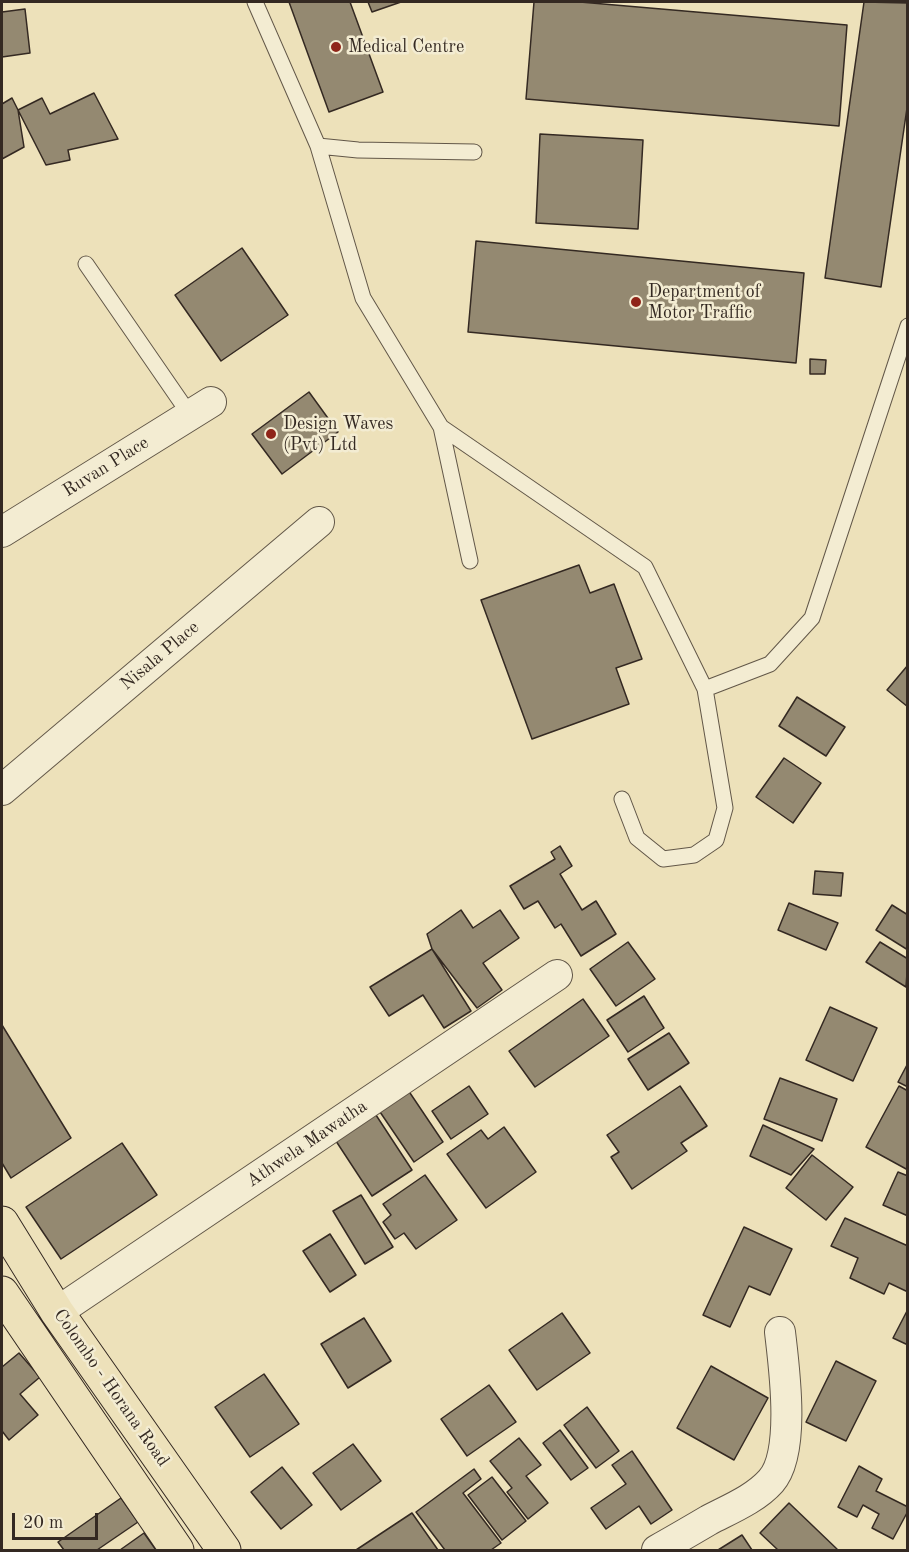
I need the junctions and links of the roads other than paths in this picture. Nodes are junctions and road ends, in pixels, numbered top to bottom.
1 (255, 2) edge
2 (318, 146) junction
3 (474, 152) dead end
4 (86, 264) dead end
5 (908, 326) edge
6 (201, 409) joint
7 (441, 427) junction
8 (319, 522) dead end
9 (2, 532) edge
10 (470, 561) dead end
11 (705, 689) junction
12 (2, 790) edge
13 (622, 799) dead end
14 (557, 975) dead end
15 (2, 1223) edge
16 (2, 1293) edge
17 (57, 1312) junction
18 (780, 1332) dead end
19 (177, 1551) edge
20 (224, 1551) edge
21 (657, 1551) edge

1 - 2 lane
2 - 3 lane
2 - 7 lane
4 - 6 lane
5 - 11 lane
6 - 9 street, Ruvan Place
7 - 10 lane
7 - 11 lane
8 - 12 street, Nisala Place
11 - 13 lane
14 - 17 street, Athwela Mawatha
15 - 17 main road, Colombo - Horana Road
16 - 19 main road, Colombo - Horana Road
17 - 20 main road, Colombo - Horana Road
18 - 21 street

